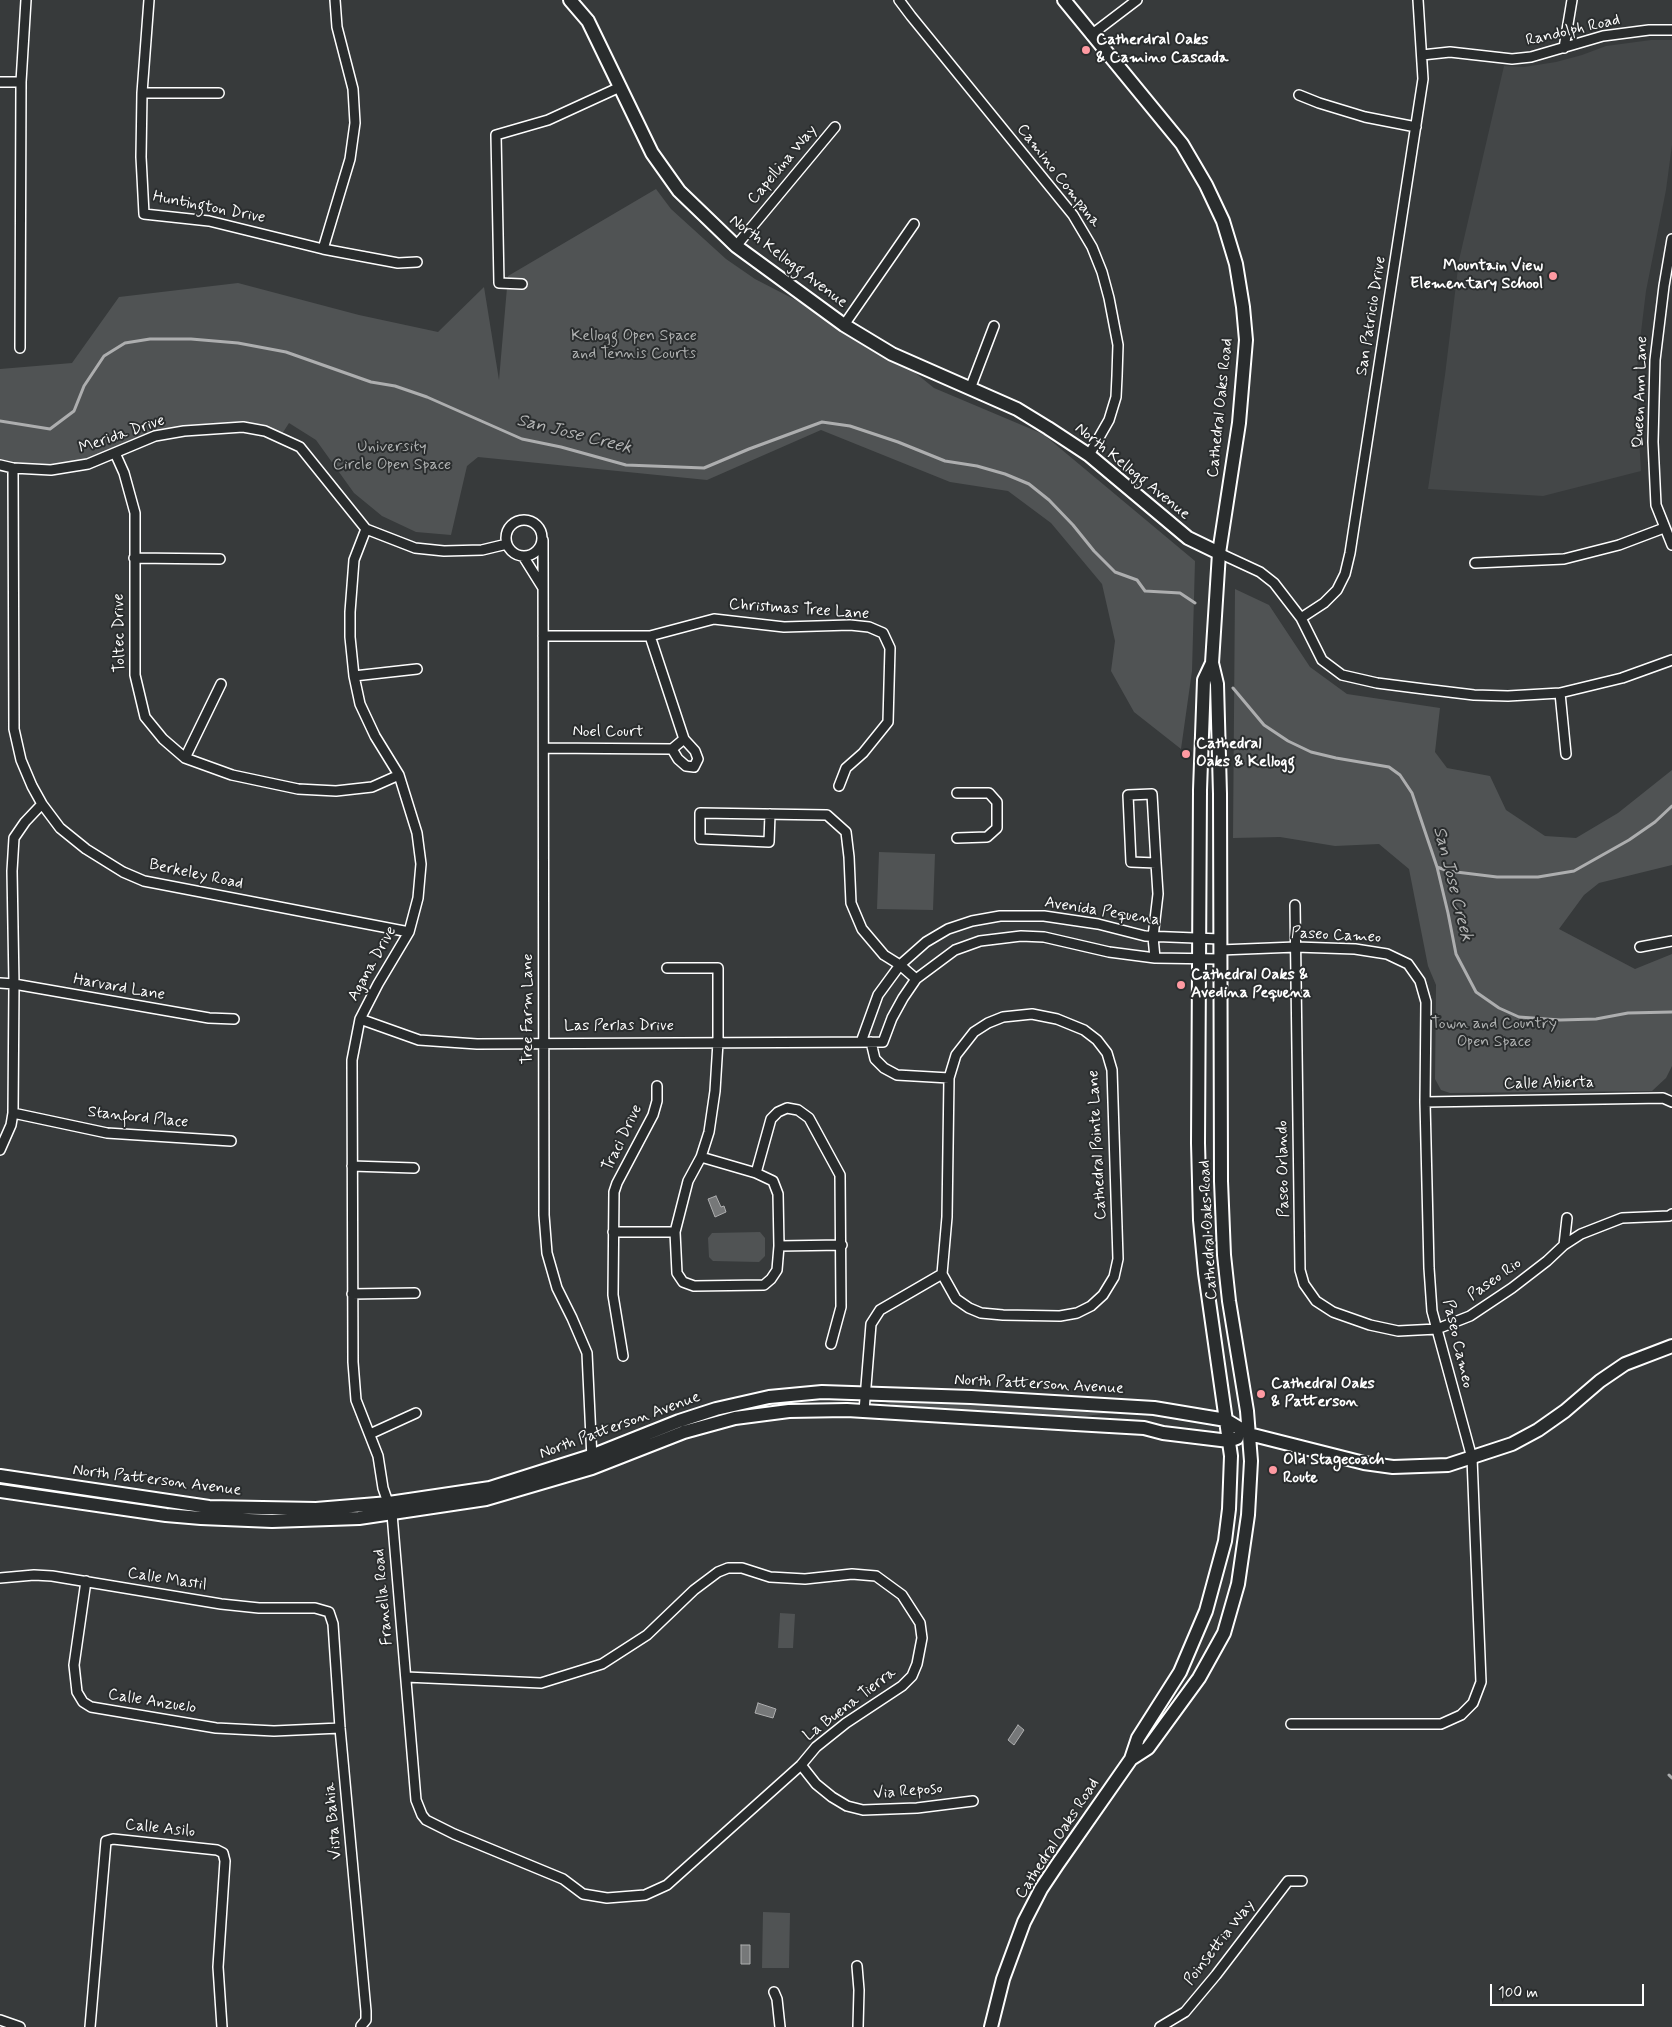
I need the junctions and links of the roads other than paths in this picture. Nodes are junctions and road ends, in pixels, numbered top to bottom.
1 (26, 0) edge
2 (149, 0) edge
3 (335, 0) edge
4 (899, 0) edge
5 (1064, 0) edge
6 (1137, 0) edge
7 (1418, 0) edge
8 (1572, 0) edge
9 (572, 1) edge
10 (1672, 30) edge
11 (1092, 35) junction
12 (1564, 48) junction
13 (1422, 55) junction
14 (0, 82) edge
15 (21, 82) junction
16 (620, 87) junction
17 (142, 93) junction
18 (219, 93) dead end
19 (1299, 95) dead end
20 (834, 127) dead end
21 (1416, 127) junction
22 (914, 224) dead end
23 (1672, 239) edge
24 (736, 246) junction
25 (323, 249) junction
26 (417, 262) dead end
27 (522, 284) dead end
28 (1668, 286) edge
29 (844, 325) junction
30 (994, 326) dead end
31 (20, 348) dead end
32 (970, 389) junction
33 (116, 453) junction
34 (1089, 455) junction
35 (0, 465) edge
36 (13, 468) junction
37 (1664, 528) junction
38 (366, 529) junction
39 (543, 540) junction
40 (507, 544) junction
41 (1672, 545) edge
42 (1219, 553) junction
43 (523, 556) junction
44 (134, 558) junction
45 (220, 559) dead end
46 (1476, 563) dead end
47 (543, 588) junction
48 (1301, 618) junction
49 (543, 636) junction
50 (650, 636) junction
51 (1672, 660) edge
52 (1212, 664) junction
53 (417, 669) dead end
54 (354, 676) junction
55 (221, 684) dead end
56 (1560, 693) junction
57 (684, 739) junction
58 (544, 748) junction
59 (672, 749) junction
60 (1566, 754) dead end
61 (185, 758) junction
62 (399, 775) junction
63 (839, 786) dead end
64 (957, 793) dead end
65 (42, 804) junction
66 (770, 814) junction
67 (957, 838) dead end
68 (1156, 862) junction
69 (1295, 904) dead end
70 (408, 932) junction
71 (1153, 937) junction
72 (1200, 939) junction
73 (1672, 941) edge
74 (1296, 947) junction
75 (1640, 947) dead end
76 (1220, 949) junction
77 (1155, 958) junction
78 (1200, 959) junction
79 (900, 965) junction
80 (667, 968) dead end
81 (916, 979) junction
82 (0, 983) edge
83 (14, 984) junction
84 (234, 1019) dead end
85 (360, 1019) junction
86 (544, 1042) junction
87 (718, 1042) junction
88 (861, 1042) junction
89 (871, 1042) junction
90 (882, 1042) joint
91 (948, 1078) junction
92 (657, 1086) dead end
93 (1425, 1102) junction
94 (1672, 1102) edge
95 (13, 1113) junction
96 (231, 1141) dead end
97 (0, 1150) edge
98 (701, 1157) junction
99 (352, 1166) junction
100 (414, 1168) dead end
101 (756, 1173) junction
102 (1672, 1214) edge
103 (1567, 1218) dead end
104 (613, 1232) junction
105 (675, 1232) junction
106 (842, 1245) junction
107 (1564, 1245) junction
108 (779, 1246) junction
109 (942, 1274) junction
110 (415, 1293) dead end
111 (352, 1294) junction
112 (1437, 1329) junction
113 (831, 1344) dead end
114 (1672, 1346) edge
115 (623, 1356) dead end
116 (865, 1393) junction
117 (864, 1411) junction
118 (416, 1413) dead end
119 (1226, 1420) junction
120 (370, 1434) junction
121 (1249, 1434) junction
122 (1229, 1441) junction
123 (1472, 1458) junction
124 (592, 1462) junction
125 (0, 1476) edge
126 (0, 1491) edge
127 (391, 1509) junction
128 (0, 1578) edge
129 (86, 1581) junction
130 (328, 1612) joint
131 (406, 1677) junction
132 (1291, 1724) dead end
133 (340, 1728) junction
134 (1132, 1759) junction
135 (801, 1765) junction
136 (973, 1801) dead end
137 (1302, 1881) dead end
138 (857, 1966) dead end
139 (774, 1992) dead end
140 (0, 2020) edge
141 (20, 2027) edge
142 (90, 2027) edge
143 (222, 2027) edge
144 (358, 2027) edge
145 (780, 2027) edge
146 (858, 2027) edge
147 (991, 2027) edge
148 (1160, 2027) edge

1 - 15 street
2 - 17 street, Huntington Drive
3 - 25 street
4 - 34 street, Camino Compana
5 - 11 main road, Cathedral Oaks Road
6 - 11 street
7 - 13 street, San Patricio Drive
8 - 12 street
9 - 16 main road, North Kellogg Avenue
10 - 12 street, Randolph Road
11 - 42 main road, Cathedral Oaks Road
12 - 13 street, Randolph Road
13 - 21 street, San Patricio Drive
14 - 15 street
15 - 31 street
16 - 24 main road, North Kellogg Avenue
16 - 27 street
17 - 18 street
17 - 25 street, Huntington Drive
19 - 21 street
20 - 24 street, Capellina Way
21 - 48 street, San Patricio Drive
22 - 29 street
23 - 28 street, Queen Ann Lane
24 - 29 main road, North Kellogg Avenue
25 - 26 street, Huntington Drive
28 - 37 street, Queen Ann Lane
29 - 32 main road, North Kellogg Avenue
30 - 32 street
32 - 34 main road, North Kellogg Avenue
33 - 36 street, Merida Drive
33 - 38 street, Merida Drive
33 - 44 street, Toltec Drive
34 - 42 main road, North Kellogg Avenue
35 - 36 street, Merida Drive
36 - 65 street, Berkeley Road
37 - 41 street, Queen Ann Lane
37 - 46 street
38 - 40 street, Merida Drive
38 - 54 street, Agana Drive
39 - 40 street
39 - 43 street
39 - 47 street, Tree Farm Lane
40 - 43 street
42 - 48 street, North Kellogg Avenue
42 - 52 main road, Cathedral Oaks Road
43 - 47 street
44 - 45 street
44 - 61 street, Toltec Drive
47 - 49 street, Tree Farm Lane
48 - 56 street, North Kellogg Avenue
49 - 50 street, Christmas Tree Lane
49 - 58 street, Tree Farm Lane
50 - 57 street
50 - 63 street, Christmas Tree Lane
51 - 56 street, North Kellogg Avenue
52 - 72 main road, Cathedral Oaks Road
52 - 76 main road, Cathedral Oaks Road
53 - 54 street
54 - 62 street, Agana Drive
55 - 61 street
56 - 60 street
57 - 59 street
57 - 59 street
58 - 59 street, Noel Court
58 - 86 street, Tree Farm Lane
61 - 62 street, Toltec Drive
62 - 70 street, Agana Drive
64 - 67 street
65 - 70 street, Berkeley Road
65 - 83 street
66 - 66 street
66 - 79 street
68 - 68 street
68 - 71 street
69 - 74 street, Paseo Orlando
70 - 85 street, Agana Drive
71 - 72 street, Avenida Pequena
71 - 77 street
71 - 79 street, Avenida Pequena
72 - 76 street, Avenida Pequena
72 - 78 main road, Cathedral Oaks Road
73 - 75 street
74 - 76 street, Paseo Cameo
74 - 93 street, Paseo Cameo
74 - 112 street, Paseo Orlando
76 - 78 street, Avenida Pequena
76 - 121 main road, Cathedral Oaks Road
77 - 78 street, Avenida Pequena
77 - 81 street, Avenida Pequena
78 - 119 main road, Cathedral Oaks Road
79 - 81 street
79 - 88 street, Avenida Pequena
80 - 87 street
81 - 90 street, Avenida Pequena
82 - 83 street, Harvard Lane
83 - 84 street, Harvard Lane
83 - 95 street
85 - 86 street, Las Perlas Drive
85 - 99 street, Agana Drive
86 - 87 street, Las Perlas Drive
86 - 124 street, Tree Farm Lane
87 - 88 street, Las Perlas Drive
87 - 98 street
88 - 89 street, Las Perlas Drive
89 - 90 street, Las Perlas Drive
89 - 91 street
91 - 109 street, Cathedral Pointe Lane
91 - 109 street, Cathedral Pointe Lane
92 - 104 street, Traci Drive
93 - 94 street, Calle Abierta
93 - 112 street, Paseo Cameo
95 - 96 street, Stanford Place
95 - 97 street
98 - 101 street
98 - 105 street
99 - 100 street
99 - 111 street, Agana Drive
101 - 106 street
101 - 108 street
102 - 107 street, Paseo Rio
103 - 107 street
104 - 105 street
104 - 115 street, Traci Drive
105 - 108 street
106 - 108 street
106 - 113 street
107 - 112 street, Paseo Rio
109 - 116 street
110 - 111 street
111 - 120 street, Agana Drive
112 - 123 street, Paseo Cameo
114 - 123 main road, North Patterson Avenue
116 - 117 street
116 - 119 main road, North Patterson Avenue
116 - 124 main road, North Patterson Avenue
117 - 122 main road, North Patterson Avenue
117 - 124 main road, North Patterson Avenue
118 - 120 street
119 - 121 main road, North Patterson Avenue
119 - 122 main road, Cathedral Oaks Road
120 - 127 street, Agana Drive
121 - 122 main road, North Patterson Avenue
121 - 123 main road, North Patterson Avenue
121 - 134 main road, Cathedral Oaks Road
122 - 134 main road, Cathedral Oaks Road
123 - 132 street, Paseo Cameo
124 - 127 main road, North Patterson Avenue
125 - 127 main road, North Patterson Avenue
126 - 127 main road, North Patterson Avenue
127 - 131 street, Franella Road
128 - 129 street, Calle Mastil
129 - 130 street, Calle Mastil
129 - 133 street, Calle Anzuelo
130 - 133 street, Vista Bahia
131 - 135 street, La Buena Tierra
131 - 135 street, La Buena Tierra
133 - 144 street, Vista Bahia
134 - 147 main road, Cathedral Oaks Road
135 - 136 street, Via Reposo
137 - 148 street, Poinsettia Way
138 - 146 street
139 - 145 street
140 - 141 street
142 - 143 street, Calle Asilo

